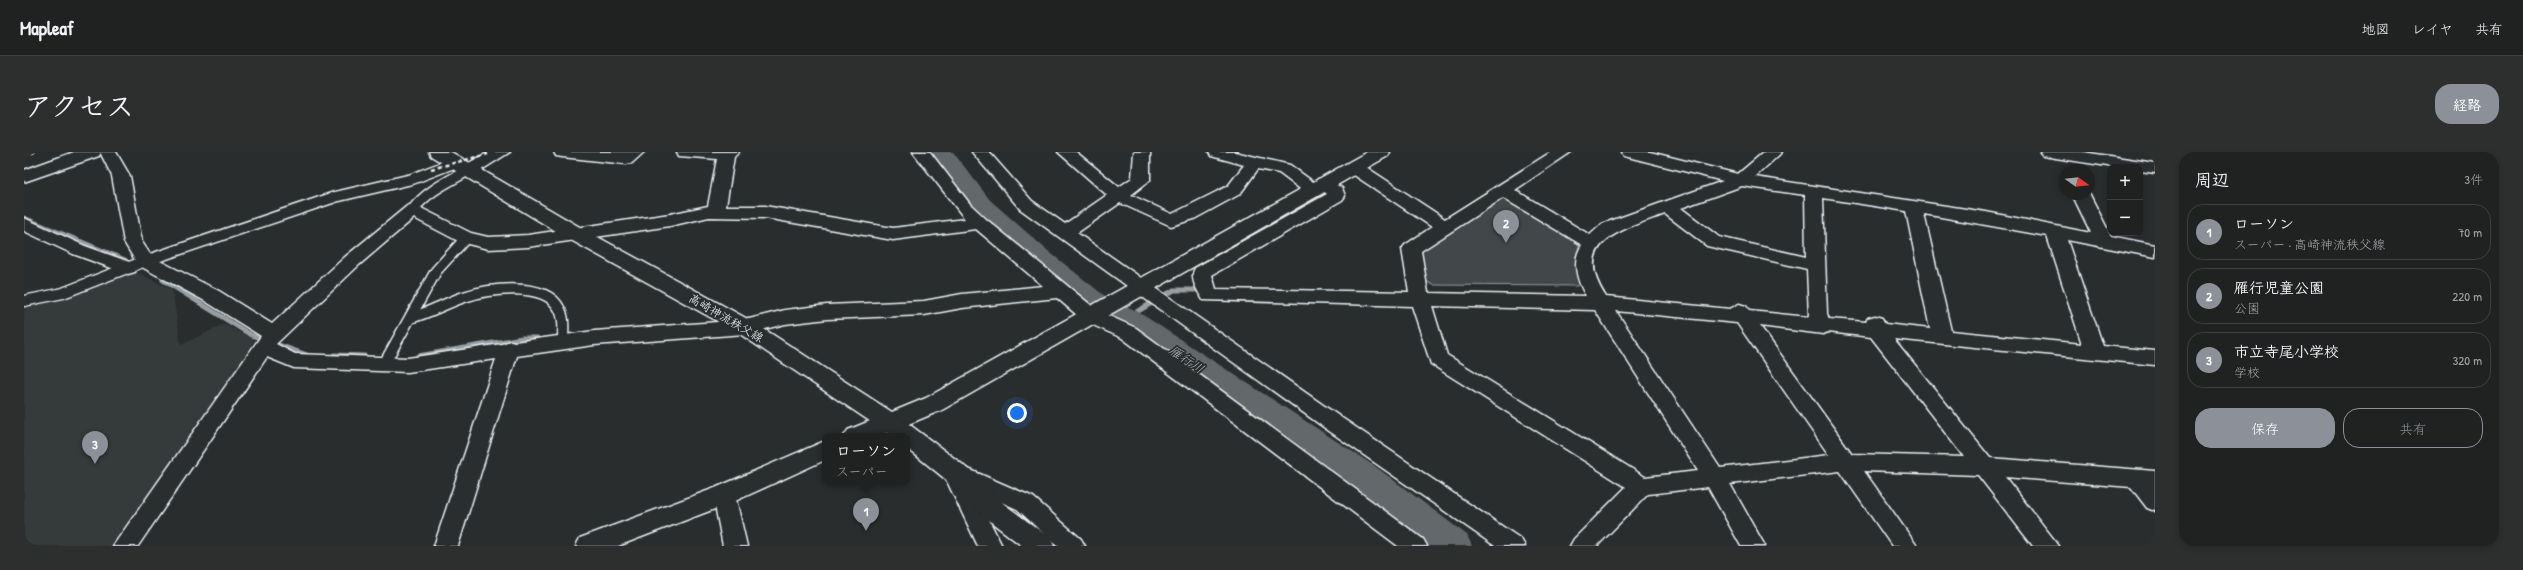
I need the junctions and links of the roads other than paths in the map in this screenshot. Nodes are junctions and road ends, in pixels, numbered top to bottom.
1 (59, 152) edge
2 (92, 152) edge
3 (108, 152) edge
4 (562, 152) edge
5 (636, 152) edge
6 (685, 152) edge
7 (921, 152) edge
8 (980, 152) edge
9 (1066, 152) edge
10 (1142, 152) edge
11 (1217, 152) edge
12 (1563, 152) edge
13 (1630, 152) edge
14 (1774, 152) edge
15 (2151, 152) edge
16 (495, 153) edge
17 (1377, 153) edge
18 (2057, 153) edge
19 (729, 154) edge
20 (2155, 159) edge
21 (434, 161) edge
22 (1254, 163) junction
23 (24, 164) edge
24 (2065, 164) edge
25 (463, 166) junction
26 (1354, 167) junction
27 (2155, 168) edge
28 (24, 176) edge
29 (1741, 180) junction
30 (1319, 186) junction
31 (1502, 190) junction
32 (1814, 191) junction
33 (1117, 195) junction
34 (2084, 200) edge
35 (1668, 207) junction
36 (1914, 207) junction
37 (413, 210) junction
38 (716, 211) junction
39 (980, 223) junction
40 (24, 224) edge
41 (1444, 227) junction
42 (1066, 232) junction
43 (2055, 232) junction
44 (576, 234) junction
45 (466, 238) junction
46 (2104, 241) junction
47 (1591, 243) junction
48 (2155, 251) edge
49 (145, 260) junction
50 (1815, 265) junction
51 (128, 268) junction
52 (1143, 286) junction
53 (1061, 291) junction
54 (1420, 294) junction
55 (1596, 297) junction
56 (24, 301) edge
57 (1740, 312) junction
58 (1091, 316) junction
59 (410, 318) junction
60 (1820, 320) junction
61 (1875, 325) junction
62 (745, 327) junction
63 (1941, 332) junction
64 (269, 340) junction
65 (563, 341) junction
66 (2093, 347) junction
67 (510, 348) junction
68 (2155, 348) edge
69 (2155, 358) edge
70 (384, 364) junction
71 (890, 422) junction
72 (863, 433) edge
73 (904, 433) edge
74 (910, 438) edge
75 (822, 451) edge
76 (1846, 462) junction
77 (1982, 466) junction
78 (953, 471) junction
79 (1715, 479) junction
80 (2147, 479) edge
81 (1642, 486) junction
82 (724, 495) junction
83 (2155, 502) edge
84 (995, 511) junction
85 (125, 546) edge
86 (446, 546) edge
87 (589, 546) edge
88 (735, 546) edge
89 (990, 546) edge
90 (1023, 546) edge
91 (1041, 546) edge
92 (1073, 546) edge
93 (1415, 546) edge
94 (1513, 546) edge
95 (1582, 546) edge
96 (1753, 546) edge
97 (1905, 546) edge
98 (2047, 546) edge

1 - 23 main road
2 - 28 main road
3 - 49 street
4 - 5 street
6 - 19 street
7 - 39 street
8 - 42 street
9 - 33 street
10 - 33 street
11 - 22 street
12 - 31 street
13 - 29 street
14 - 29 street
15 - 20 street
16 - 25 street
17 - 26 main road
18 - 24 street
18 - 27 street
19 - 38 street
21 - 25 main road, 高崎神流秩父線
22 - 30 street
22 - 33 street
25 - 37 lane
25 - 44 main road, 高崎神流秩父線
25 - 49 lane
26 - 30 main road
26 - 41 street
29 - 32 street
29 - 35 street
30 - 52 main road
30 - 54 street
31 - 41 street
31 - 47 street
32 - 36 street
32 - 50 street
33 - 42 street
34 - 46 street
35 - 47 street
35 - 50 street
36 - 43 street
36 - 63 street
37 - 45 street
37 - 64 street
38 - 39 street
38 - 44 street
39 - 53 street
40 - 51 street
41 - 54 street
42 - 52 street
43 - 46 street
43 - 66 street
44 - 45 street
44 - 62 main road, 高崎神流秩父線
45 - 59 lane
46 - 48 street
47 - 55 street
49 - 51 lane
49 - 64 street
50 - 60 street
51 - 56 lane
52 - 58 main road
52 - 94 street
53 - 58 street
53 - 62 street
54 - 55 street
54 - 81 street
55 - 57 street
55 - 79 street
57 - 60 street
57 - 76 street
58 - 71 main road
58 - 93 street
59 - 65 lane
59 - 70 lane
60 - 61 street
61 - 63 street
61 - 77 street
62 - 65 street
62 - 71 main road, 高崎神流秩父線
63 - 66 street
64 - 70 street
64 - 85 street
65 - 67 street
66 - 68 street
66 - 69 street
67 - 70 street
67 - 86 street
71 - 72 main road
71 - 73 main road, 高崎神流秩父線
74 - 78 main road, 高崎神流秩父線
75 - 82 main road
76 - 77 street
76 - 79 street
76 - 97 street
77 - 80 street
77 - 98 street
78 - 84 main road, 高崎神流秩父線
78 - 89 street
78 - 92 street
79 - 81 street
79 - 96 street
80 - 83 street
81 - 95 street
82 - 87 main road
82 - 88 street
84 - 90 main road, 高崎神流秩父線
84 - 91 main road, 高崎神流秩父線

